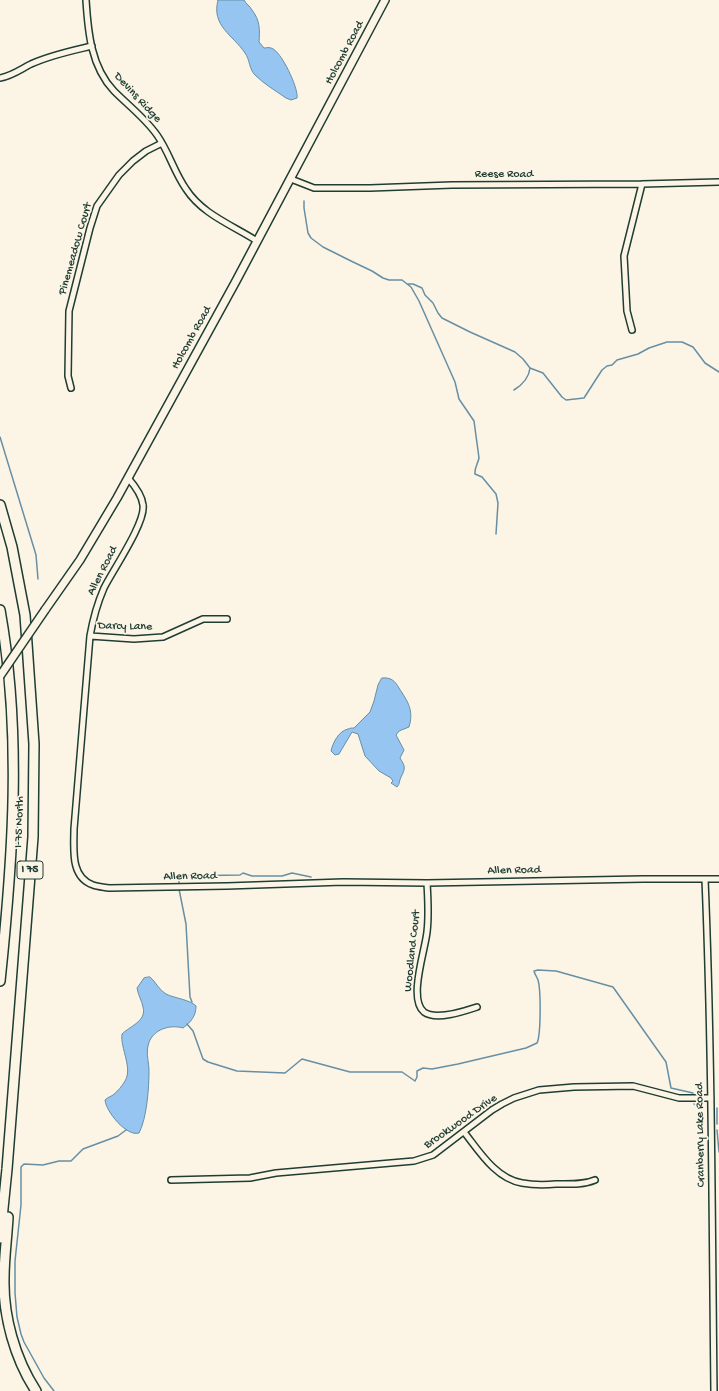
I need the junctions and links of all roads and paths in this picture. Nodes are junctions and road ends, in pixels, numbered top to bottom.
1 (86, 0) edge
2 (385, 0) edge
3 (92, 46) junction
4 (0, 78) edge
5 (162, 143) junction
6 (291, 179) junction
7 (719, 182) edge
8 (642, 184) junction
9 (256, 241) junction
10 (632, 330) dead end
11 (71, 388) dead end
12 (128, 478) junction
13 (0, 505) edge
14 (0, 610) edge
15 (227, 619) dead end
16 (90, 636) junction
17 (0, 676) edge
18 (719, 879) edge
19 (704, 880) junction
20 (427, 883) junction
21 (0, 981) edge
22 (478, 1007) dead end
23 (711, 1098) junction
24 (464, 1132) junction
25 (7, 1169) junction
26 (172, 1180) dead end
27 (595, 1180) dead end
28 (0, 1238) edge
29 (36, 1391) edge
30 (714, 1391) edge

1 - 3 street, Devins Ridge
2 - 6 street, Holcomb Road
3 - 4 street
3 - 5 street, Devins Ridge
5 - 9 street, Devins Ridge
5 - 11 street, Pinemeadow Court
6 - 8 street, Reese Road
6 - 9 street, Holcomb Road
7 - 8 street, Reese Road
8 - 10 street
9 - 12 street, Holcomb Road
12 - 16 street, Allen Road
12 - 17 street, Holcomb Road, bridge
13 - 25 highway, I-75 North / I 75
14 - 21 highway, I 75
15 - 16 street, Darcy Lane
16 - 20 street, Allen Road
18 - 19 street, Allen Road
19 - 20 street, Allen Road
19 - 23 street, Cranberry Lake Road
20 - 22 street, Woodland Court
23 - 24 street, Brookwood Drive
23 - 30 street, Cranberry Lake Road
24 - 26 street, Brookwood Drive
24 - 27 street
25 - 28 highway, I-75 North / I 75
25 - 29 highway

